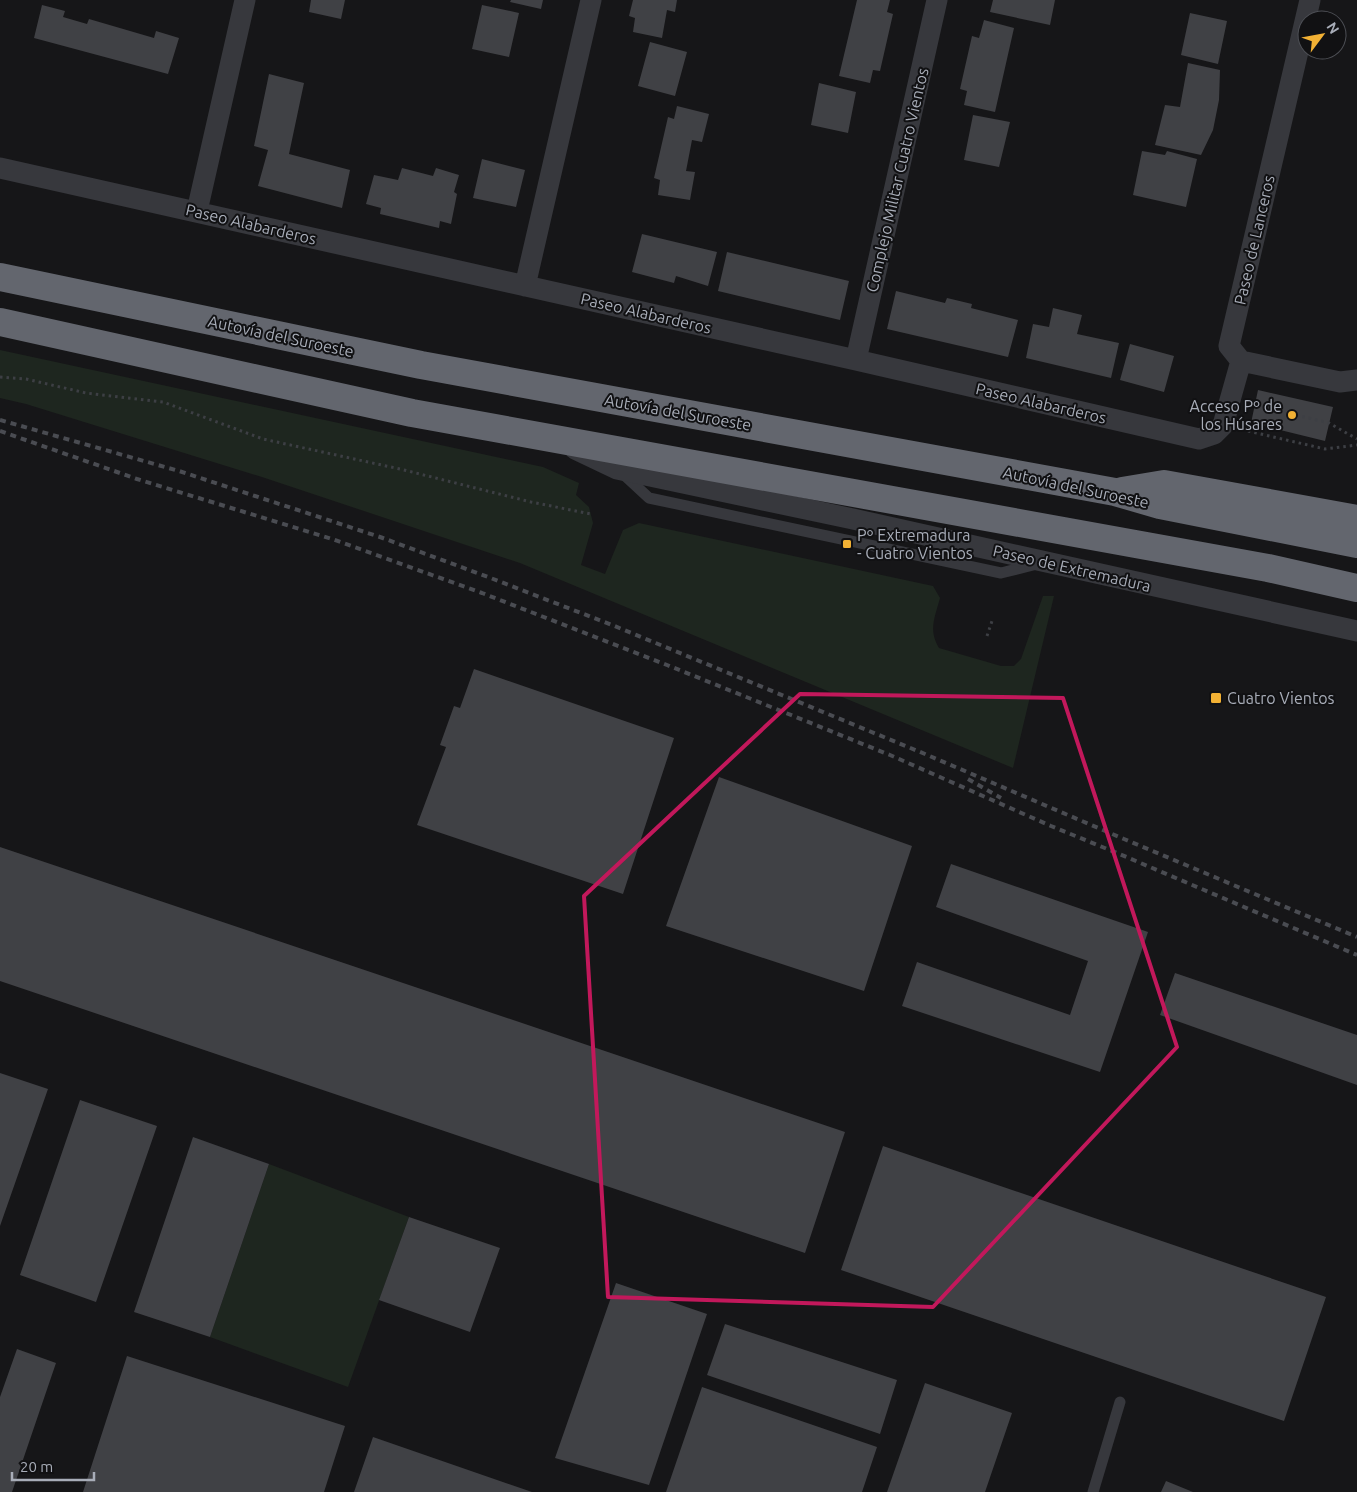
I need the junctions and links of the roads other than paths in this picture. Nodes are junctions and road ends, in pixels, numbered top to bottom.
1 (245, 0) edge
2 (591, 0) edge
3 (937, 0) edge
4 (1310, 0) edge
5 (0, 168) edge
6 (197, 211) junction
7 (0, 277) edge
8 (525, 286) junction
9 (0, 322) edge
10 (856, 360) junction
11 (1241, 360) junction
12 (1357, 380) edge
13 (557, 440) junction
14 (1115, 492) junction
15 (1357, 519) edge
16 (1357, 544) edge
17 (1357, 588) edge
18 (1357, 631) edge
19 (1120, 1402) dead end
20 (1093, 1492) edge

1 - 6 street
2 - 8 street
3 - 10 street, Complejo Militar Cuatro Vientos
4 - 11 street, Paseo de Lanceros
5 - 6 street, Paseo Alabarderos
6 - 8 street, Paseo Alabarderos
7 - 14 highway, Autovía del Suroeste
8 - 10 street, Paseo Alabarderos
9 - 13 highway
10 - 11 street, Paseo Alabarderos
11 - 12 street
13 - 17 highway
13 - 18 street, Paseo de Extremadura
14 - 15 highway
14 - 16 highway, Autovía del Suroeste
19 - 20 lane

